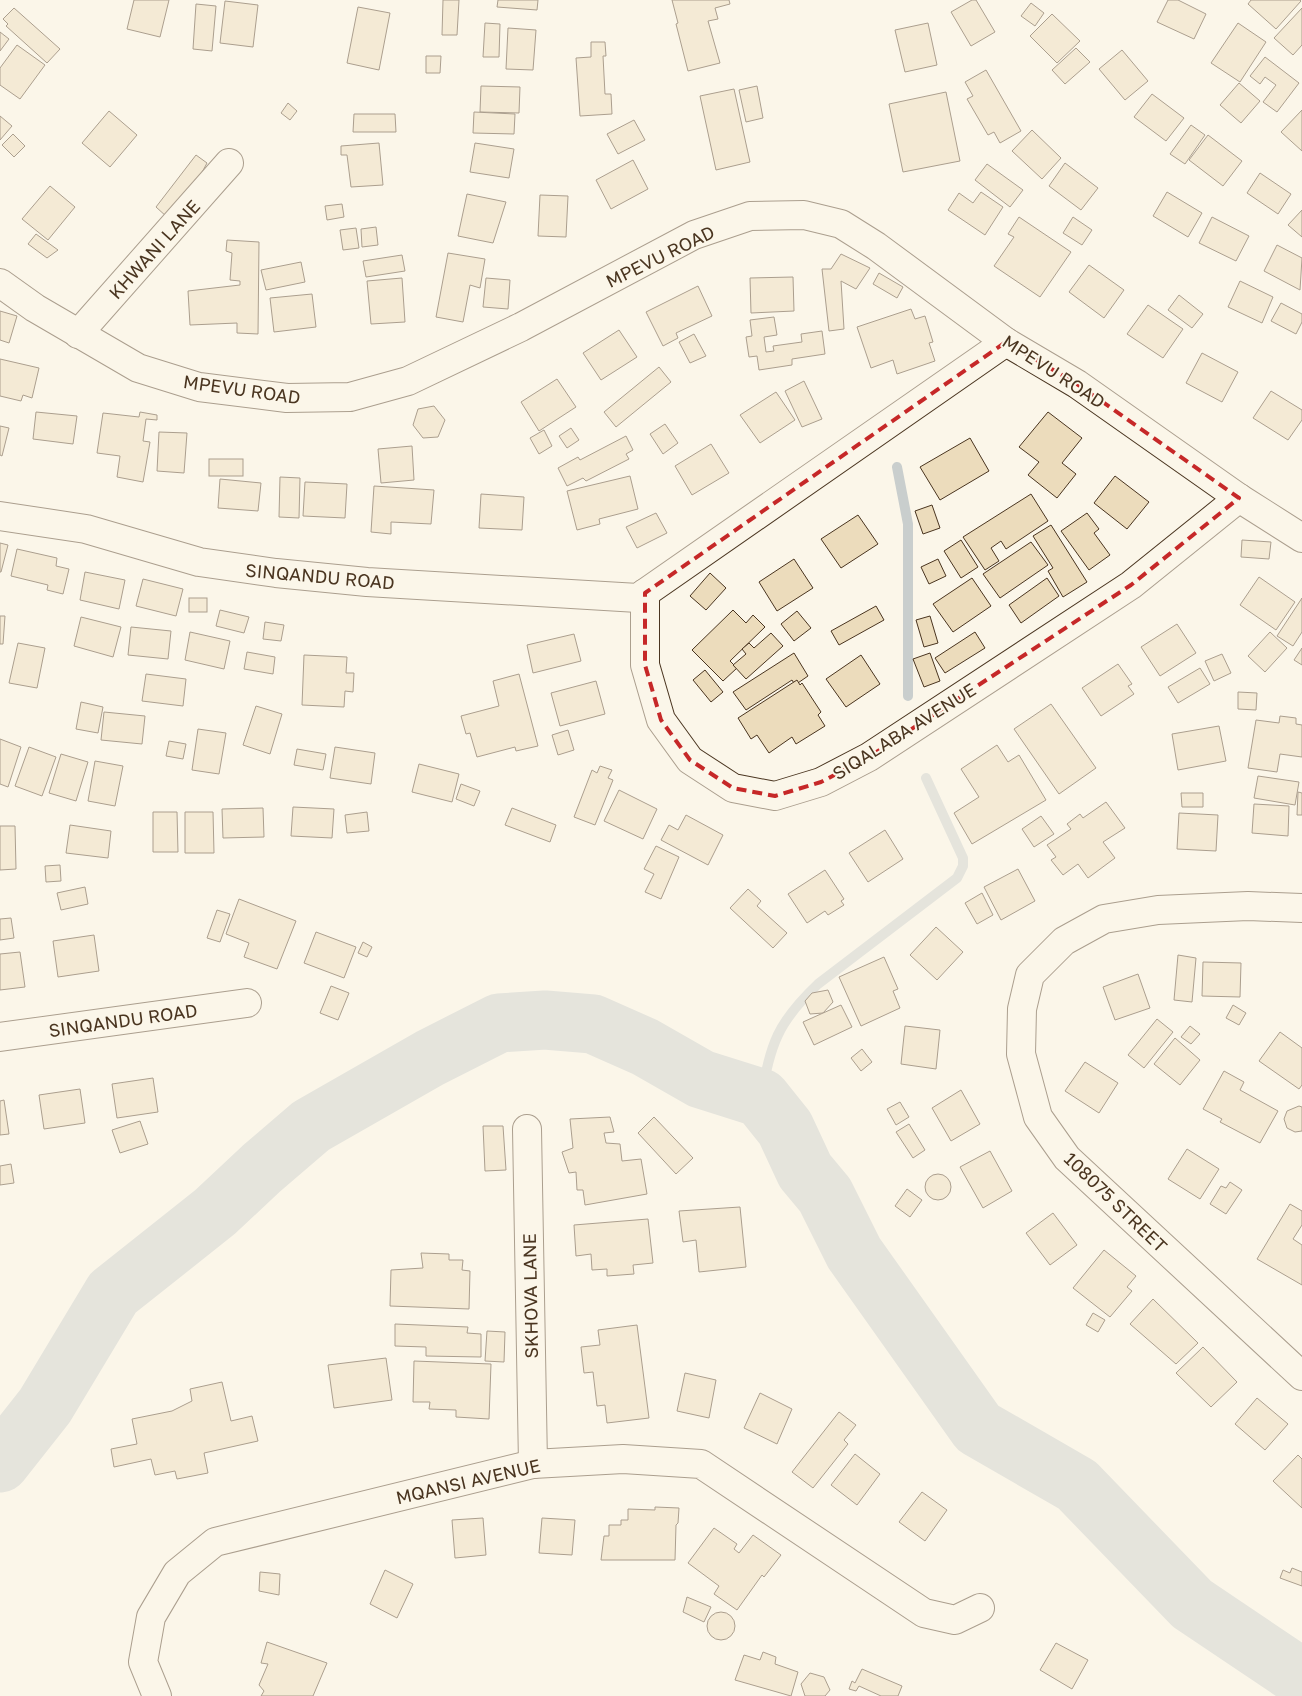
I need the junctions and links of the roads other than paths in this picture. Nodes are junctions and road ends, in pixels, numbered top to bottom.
1 (229, 163) dead end
2 (0, 284) edge
3 (78, 334) junction
4 (1006, 342) junction
5 (1239, 498) junction
6 (0, 516) edge
7 (1302, 538) edge
8 (645, 593) junction
9 (1302, 908) edge
10 (247, 1003) dead end
11 (0, 1037) edge
12 (527, 1129) dead end
13 (1302, 1376) edge
14 (533, 1464) junction
15 (980, 1608) dead end
16 (157, 1696) edge

1 - 3 street, KHWANI LANE
2 - 3 street, MPEVU ROAD
3 - 4 street, MPEVU ROAD
4 - 5 street, MPEVU ROAD
4 - 8 street
5 - 7 street, MPEVU ROAD
5 - 8 street, SIQALABA AVENUE
6 - 8 street, SINQANDU ROAD
9 - 13 street, 108075 STREET
10 - 11 street, SINQANDU ROAD
12 - 14 street, SKHOVA LANE
14 - 15 street, MQANSI AVENUE
14 - 16 street, MQANSI AVENUE

